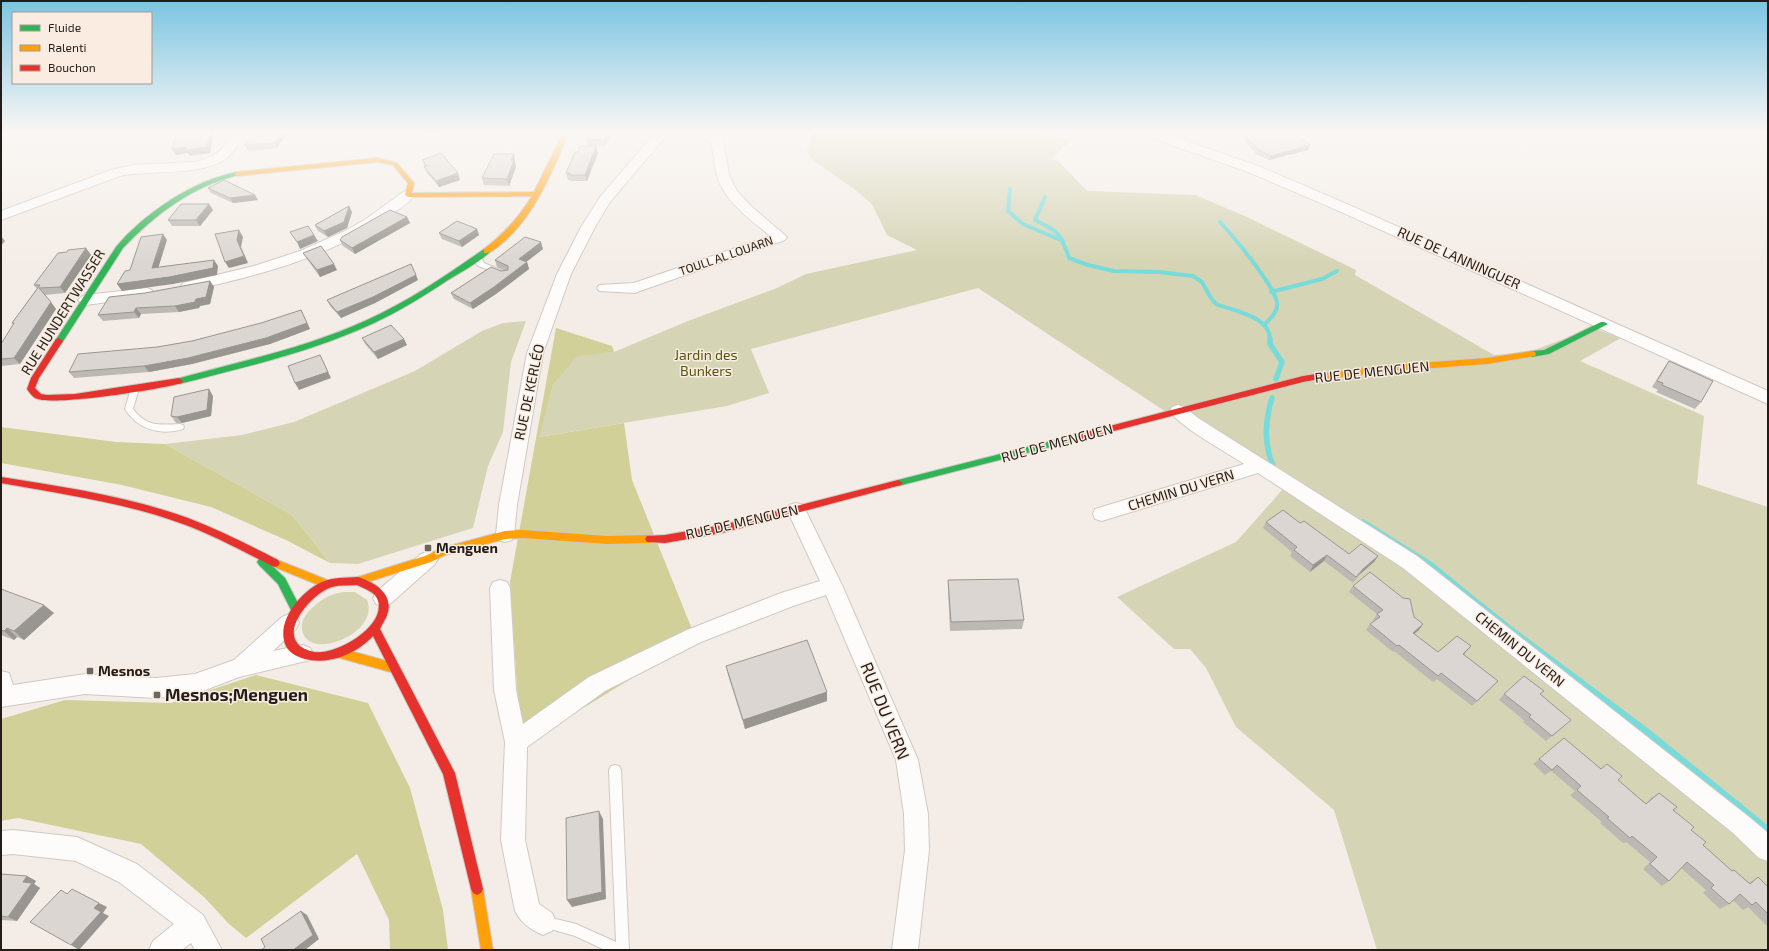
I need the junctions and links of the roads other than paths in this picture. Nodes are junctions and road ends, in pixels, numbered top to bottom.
1 (110, 175) edge
2 (221, 175) edge
3 (405, 175) edge
4 (545, 175) edge
5 (626, 175) edge
6 (723, 175) edge
7 (1268, 175) edge
8 (536, 194) junction
9 (408, 195) junction
10 (1, 216) edge
11 (478, 259) junction
12 (506, 274) edge
13 (604, 288) dead end
14 (86, 300) junction
15 (1604, 324) junction
16 (135, 388) junction
17 (1768, 398) edge
18 (1178, 411) junction
19 (180, 427) edge
20 (1261, 466) junction
21 (1, 480) edge
22 (796, 510) junction
23 (1102, 514) dead end
24 (505, 535) junction
25 (249, 550) junction
26 (428, 559) junction
27 (358, 581) junction
28 (326, 584) junction
29 (832, 585) junction
30 (500, 588) dead end
31 (383, 598) junction
32 (292, 616) junction
33 (375, 629) junction
34 (340, 653) junction
35 (303, 654) junction
36 (238, 668) junction
37 (394, 668) junction
38 (2, 691) edge
39 (516, 742) junction
40 (615, 770) dead end
41 (1, 843) edge
42 (1768, 849) edge
43 (543, 922) joint
44 (194, 924) junction
45 (162, 950) edge
46 (209, 950) edge
47 (487, 950) edge
48 (614, 950) edge
49 (623, 950) edge
50 (905, 950) edge

1 - 10 street
2 - 14 street, RUE HUNDERTWASSER
3 - 9 street, RUE HUNDERTWASSER
4 - 8 street, RUE HUNDERTWASSER
5 - 24 street, RUE DE KERLÉO
6 - 13 street, TOULL AL LOUARN
7 - 15 street, RUE DE LANNINGUER
8 - 9 street
8 - 11 street, RUE HUNDERTWASSER
9 - 14 street
11 - 12 lane
11 - 16 street, RUE HUNDERTWASSER
14 - 16 street, RUE HUNDERTWASSER
15 - 17 street, RUE DE LANNINGUER
15 - 18 street, RUE DE MENGUEN
16 - 19 lane
18 - 20 street, CHEMIN DU VERN
18 - 22 street, RUE DE MENGUEN
20 - 23 street, CHEMIN DU VERN
20 - 42 street, CHEMIN DU VERN
21 - 25 street
22 - 24 street, RUE DE MENGUEN
22 - 29 street, RUE DU VERN
24 - 26 street
25 - 28 street
25 - 32 street
26 - 27 street
26 - 31 street
27 - 28 street
27 - 31 street
28 - 32 street
29 - 39 street
29 - 50 street, RUE DU VERN
30 - 39 street
31 - 33 street
32 - 35 street
32 - 36 street
33 - 34 street
33 - 37 street
34 - 35 street
34 - 37 street
35 - 36 street
36 - 38 street
37 - 47 street
39 - 43 street
40 - 49 lane
41 - 44 street
43 - 48 lane
44 - 45 street
44 - 46 street

